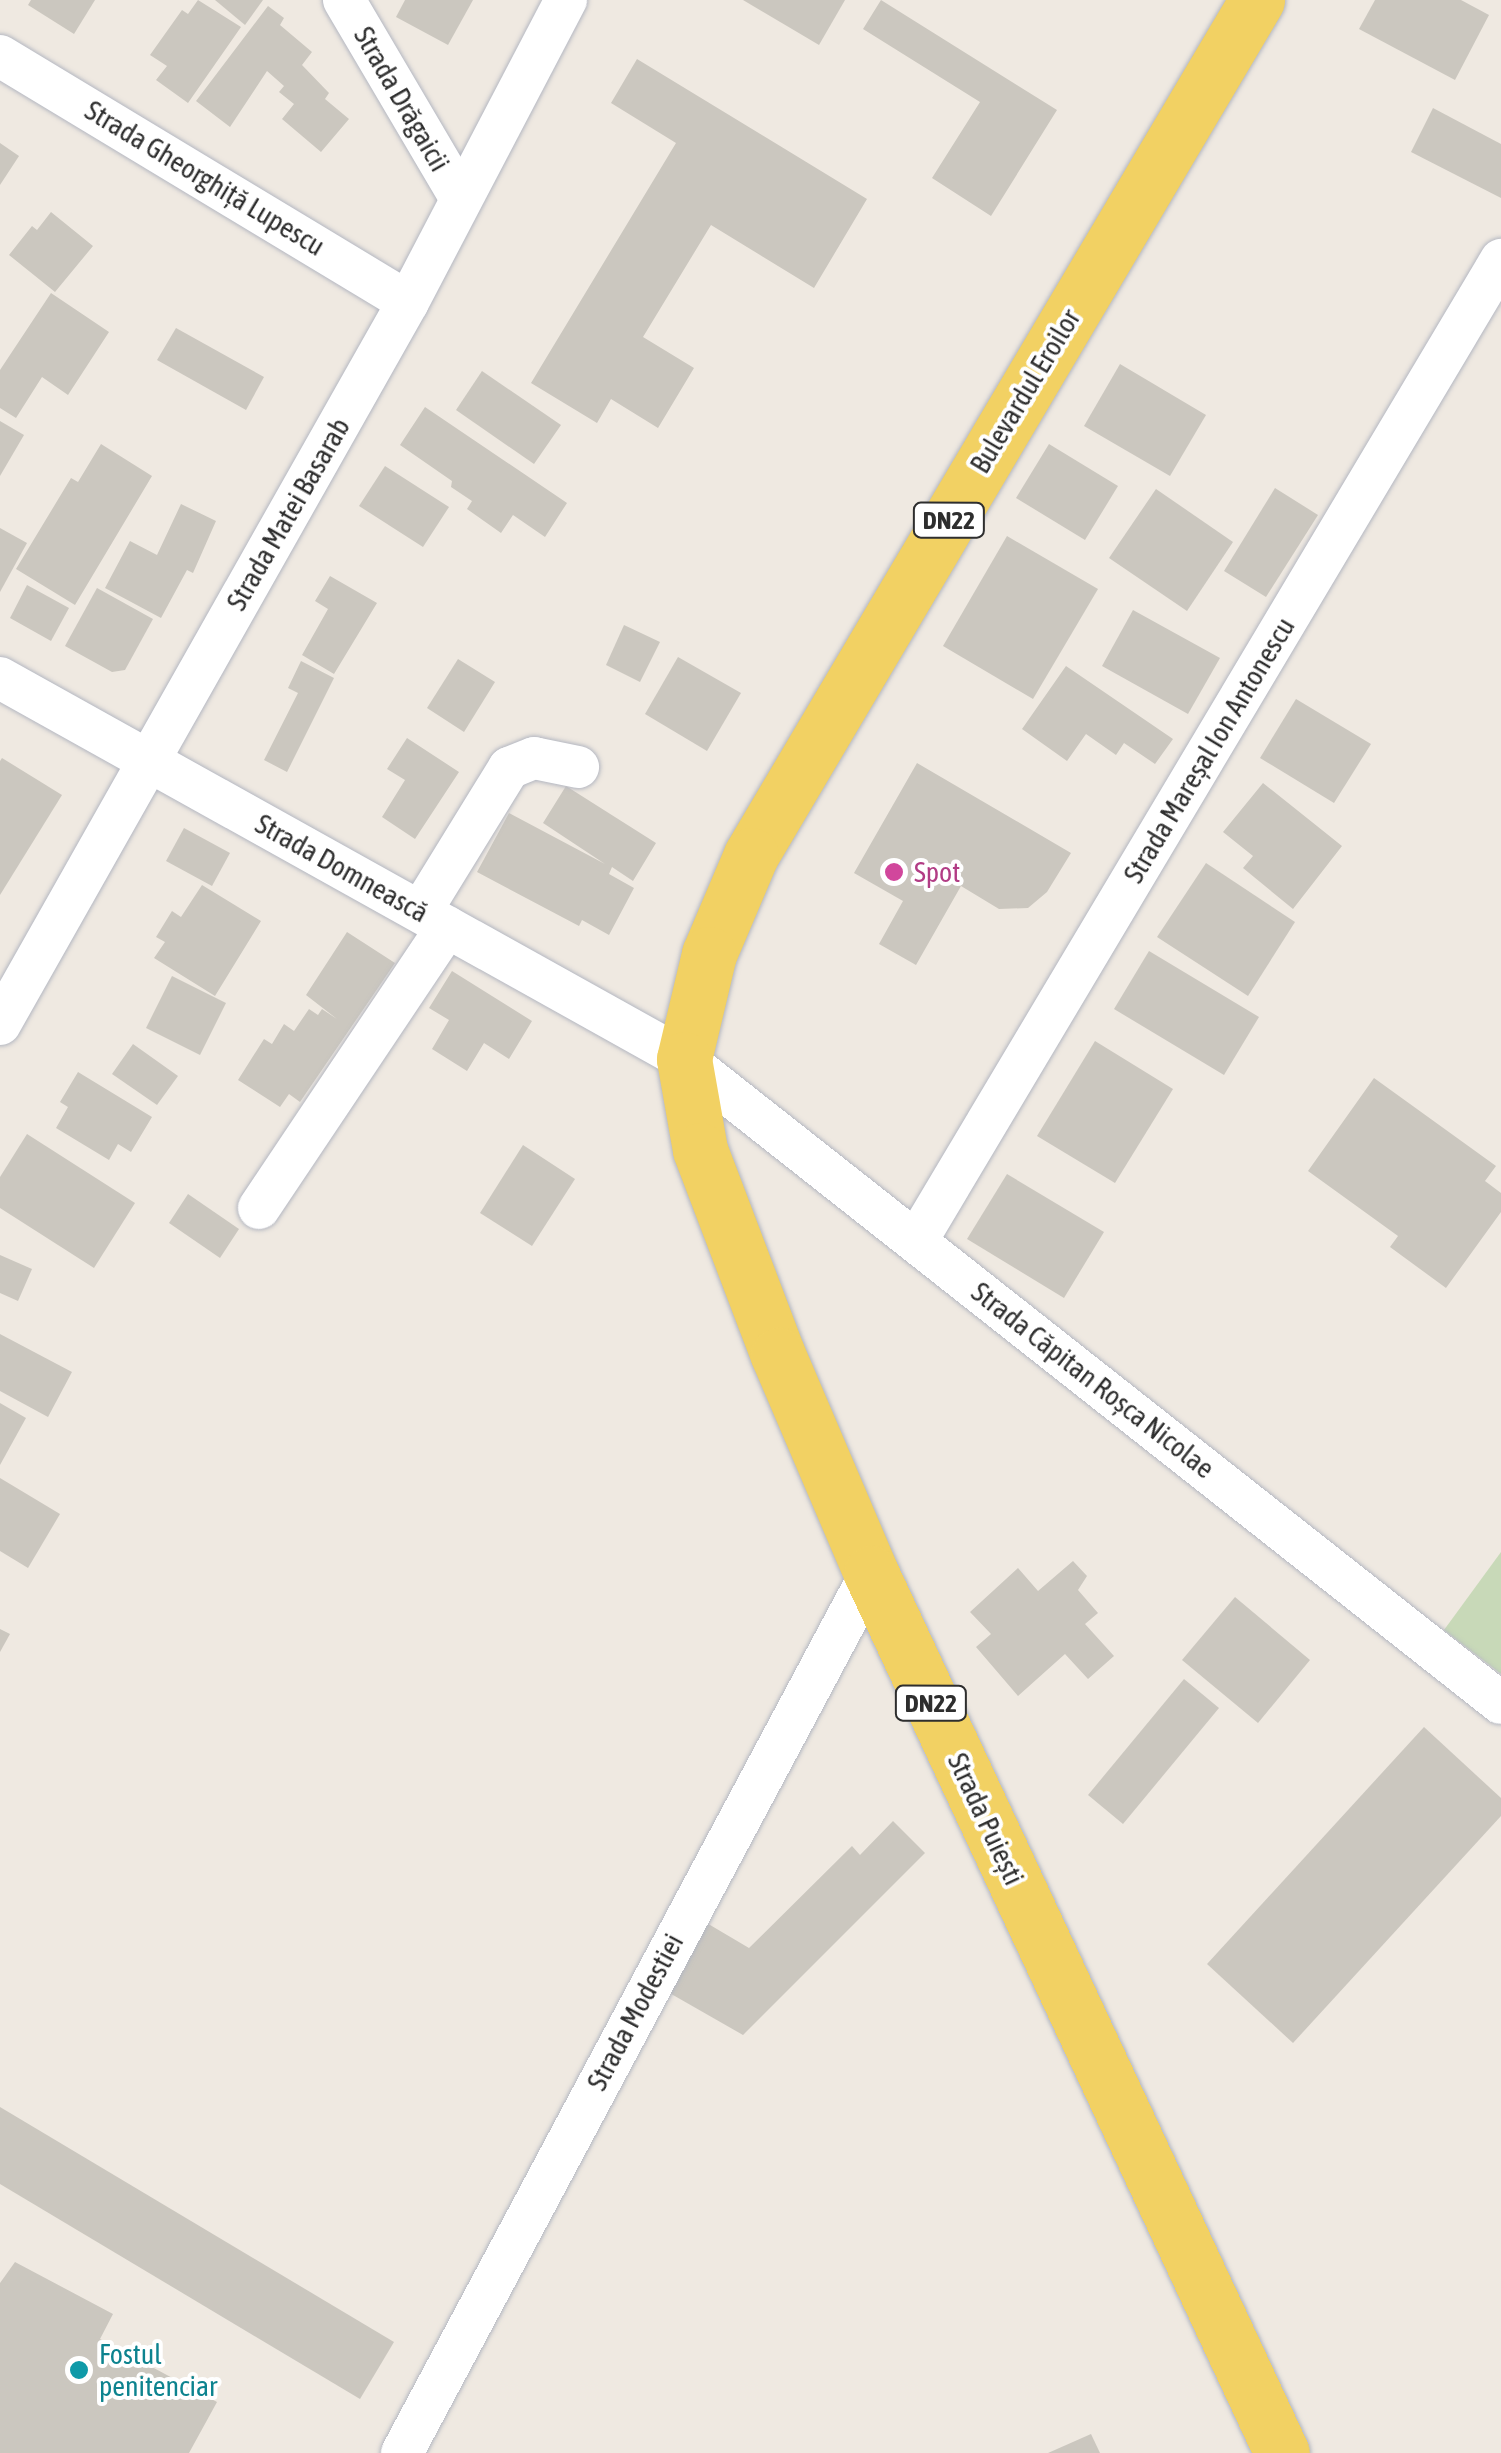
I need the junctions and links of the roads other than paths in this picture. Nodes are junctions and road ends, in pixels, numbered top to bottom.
1 (344, 0) edge
2 (566, 0) edge
3 (1257, 0) edge
4 (0, 56) edge
5 (460, 197) junction
6 (1501, 260) edge
7 (408, 302) junction
8 (0, 678) edge
9 (148, 760) junction
10 (578, 767) dead end
11 (434, 919) junction
12 (0, 1024) edge
13 (684, 1059) junction
14 (259, 1208) dead end
15 (917, 1240) junction
16 (871, 1573) junction
17 (1501, 1703) edge
18 (402, 2453) edge
19 (1282, 2453) edge

1 - 5 street, Strada Drăgaicii
2 - 5 street, Strada Matei Basarab
3 - 13 main road, Bulevardul Eroilor / DN22
4 - 7 street, Strada Gheorghiță Lupescu
5 - 7 street, Strada Matei Basarab
6 - 15 street, Strada Mareșal Ion Antonescu
7 - 9 street, Strada Matei Basarab
8 - 9 street, Strada Domnească
9 - 11 street, Strada Domnească
9 - 12 street, Strada Matei Basarab
10 - 11 street
11 - 13 street, Strada Domnească
11 - 14 street
13 - 15 street, Strada Căpitan Roșca Nicolae
13 - 16 main road, Strada Puiești / DN22
15 - 17 street, Strada Căpitan Roșca Nicolae
16 - 18 street, Strada Modestiei
16 - 19 main road, Strada Puiești / DN22

